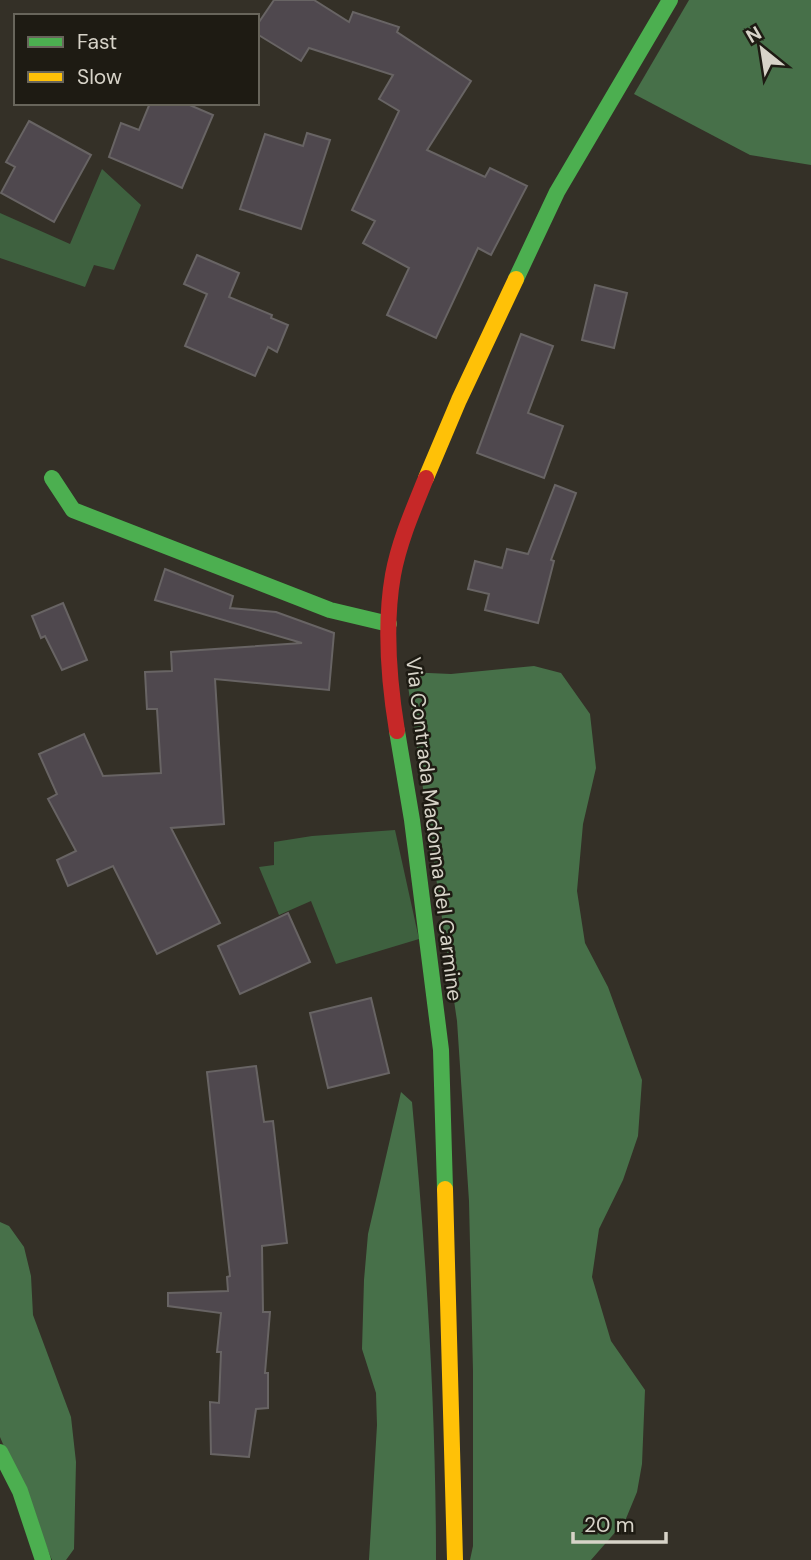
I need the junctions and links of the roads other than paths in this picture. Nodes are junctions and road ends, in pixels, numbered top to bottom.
1 (670, 0) edge
2 (52, 478) dead end
3 (389, 624) junction
4 (0, 1452) edge
5 (43, 1560) edge
6 (455, 1560) edge

1 - 3 street, Via Contrada Madonna del Carmine
2 - 3 street
3 - 6 street, Via Contrada Madonna del Carmine
4 - 5 street

